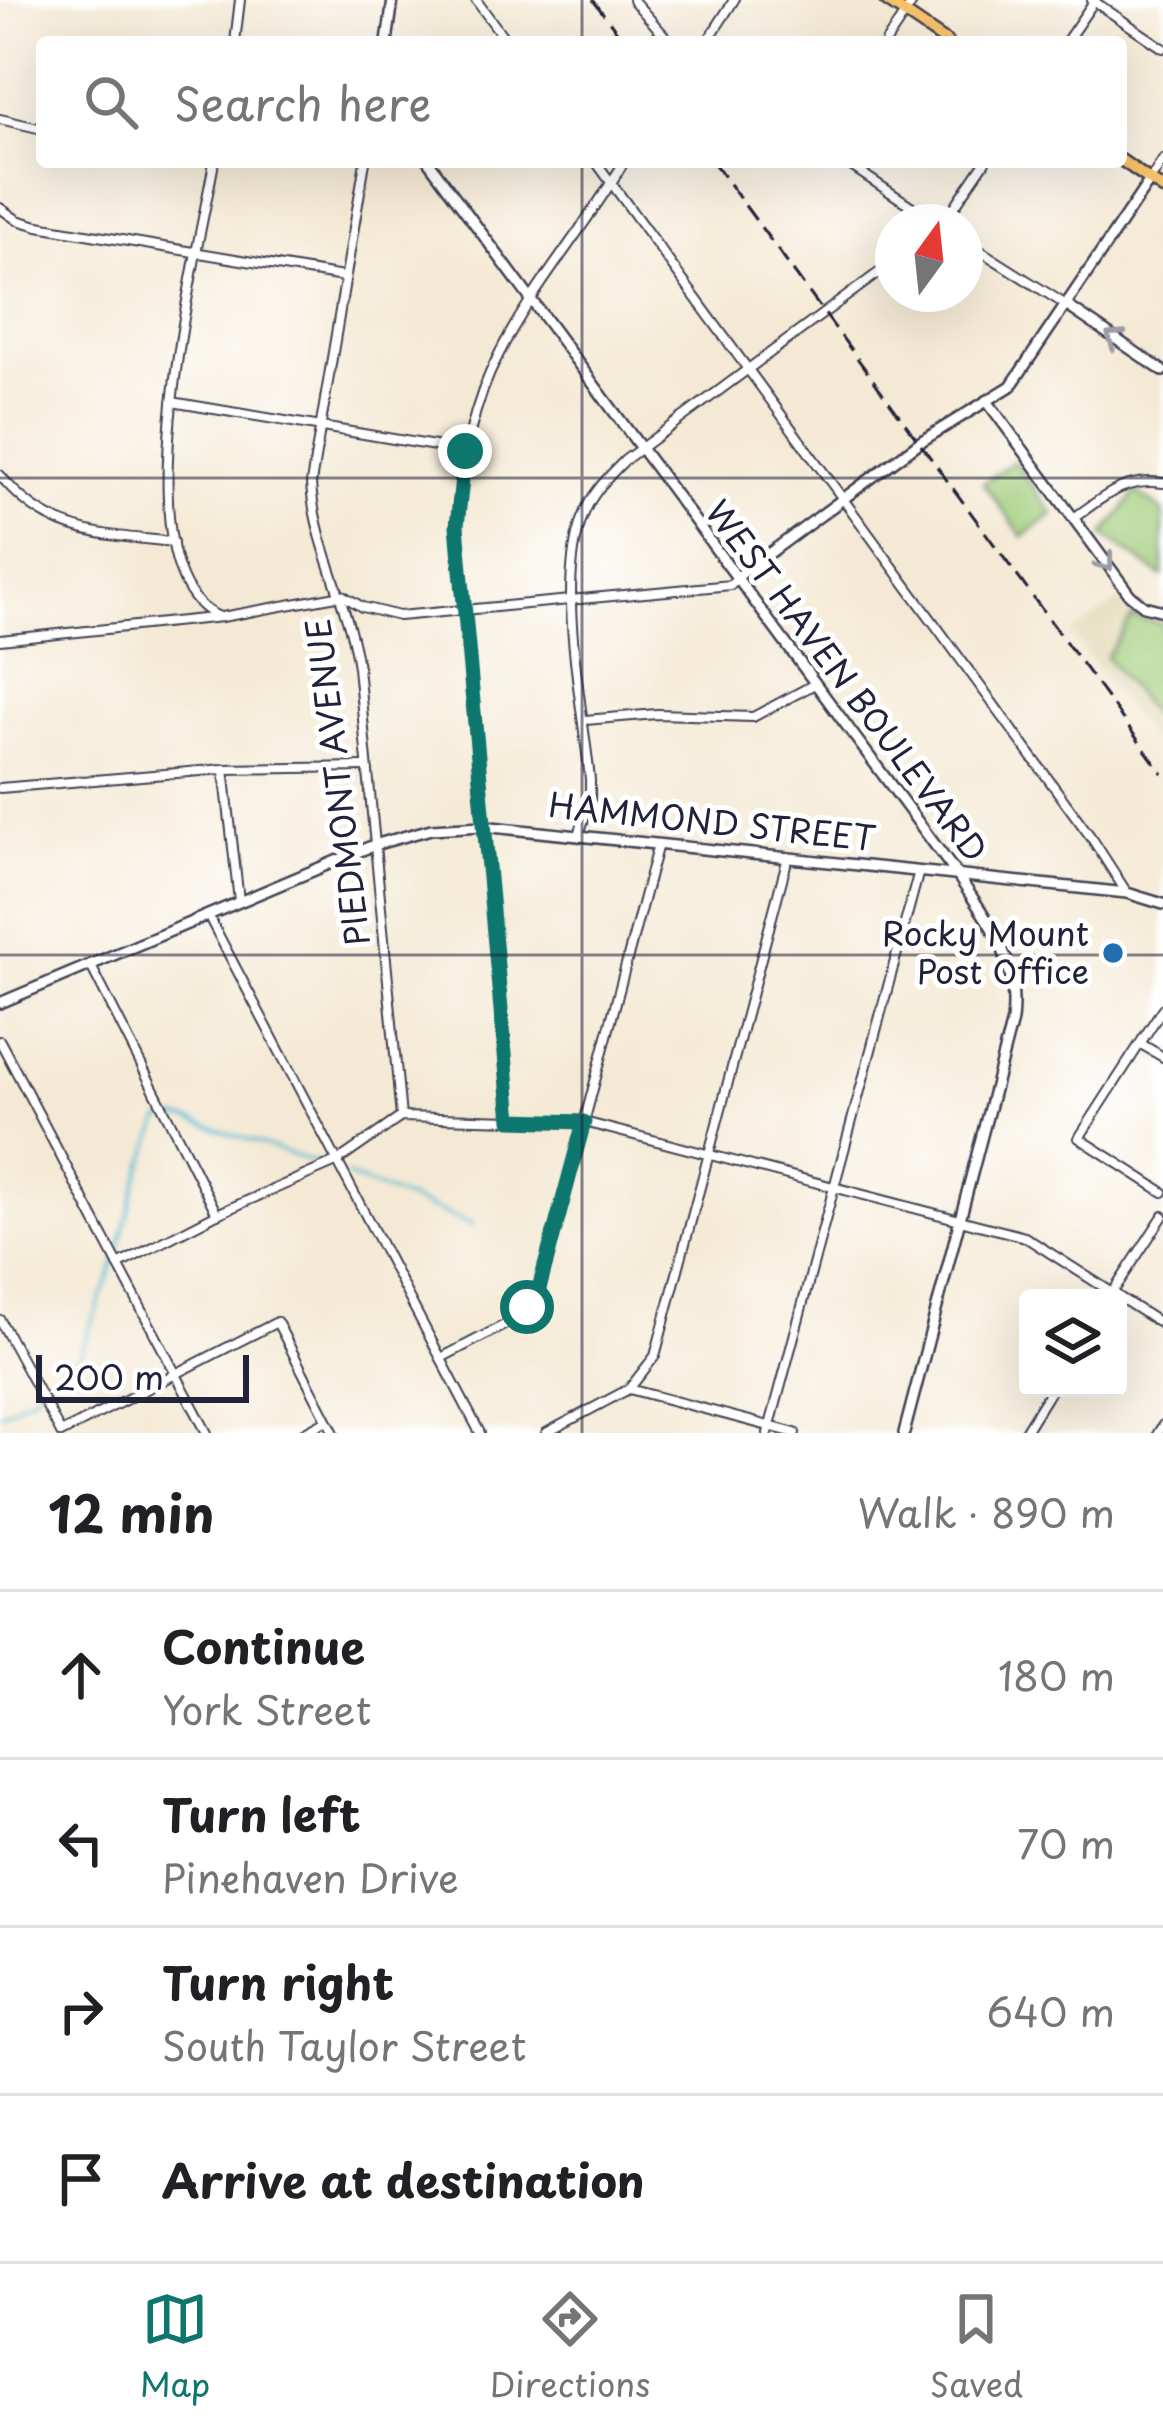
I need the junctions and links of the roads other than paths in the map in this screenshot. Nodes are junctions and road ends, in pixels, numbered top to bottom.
1 (240, 0) edge
2 (393, 0) edge
3 (476, 0) edge
4 (633, 0) edge
5 (734, 0) edge
6 (885, 0) edge
7 (914, 0) edge
8 (1094, 0) edge
9 (905, 14) junction
10 (236, 36) edge
11 (388, 36) edge
12 (503, 36) edge
13 (665, 36) edge
14 (711, 36) edge
15 (890, 36) edge
16 (938, 36) edge
17 (1070, 36) edge
18 (1163, 48) edge
19 (0, 119) edge
20 (36, 128) edge
21 (1163, 160) edge
22 (1127, 164) edge
23 (213, 168) edge
24 (364, 168) edge
25 (433, 168) edge
26 (600, 168) edge
27 (620, 168) edge
28 (854, 168) edge
29 (981, 168) edge
30 (1150, 180) junction
31 (611, 184) junction
32 (1163, 189) edge
33 (908, 204) edge
34 (956, 204) edge
35 (0, 208) edge
36 (983, 253) edge
37 (199, 254) junction
38 (875, 275) edge
39 (343, 277) junction
40 (532, 302) junction
41 (1066, 305) junction
42 (747, 370) junction
43 (1163, 371) edge
44 (987, 401) junction
45 (172, 402) junction
46 (322, 424) junction
47 (640, 449) junction
48 (465, 451) junction
49 (0, 475) edge
50 (1163, 483) edge
51 (844, 500) junction
52 (1074, 518) junction
53 (173, 542) junction
54 (736, 578) junction
55 (342, 595) junction
56 (571, 602) junction
57 (1163, 611) edge
58 (464, 612) junction
59 (222, 617) junction
60 (0, 640) edge
61 (814, 685) junction
62 (585, 720) junction
63 (367, 767) junction
64 (224, 769) junction
65 (0, 788) edge
66 (482, 826) junction
67 (579, 835) junction
68 (658, 844) junction
69 (374, 845) junction
70 (788, 857) junction
71 (919, 871) junction
72 (958, 876) junction
73 (1127, 893) junction
74 (238, 902) junction
75 (1163, 904) edge
76 (208, 915) junction
77 (90, 963) junction
78 (0, 1003) edge
79 (1163, 1008) edge
80 (0, 1041) edge
81 (1141, 1043) junction
82 (1163, 1058) edge
83 (401, 1118) junction
84 (511, 1120) junction
85 (584, 1122) junction
86 (710, 1153) junction
87 (336, 1162) junction
88 (834, 1186) junction
89 (1163, 1192) edge
90 (217, 1214) junction
91 (1163, 1216) edge
92 (960, 1220) junction
93 (118, 1265) junction
94 (1102, 1289) edge
95 (1115, 1289) edge
96 (1127, 1304) edge
97 (0, 1320) edge
98 (1163, 1325) edge
99 (441, 1358) junction
100 (176, 1375) junction
101 (629, 1389) junction
102 (1046, 1397) edge
103 (327, 1420) junction
104 (1163, 1425) edge
105 (769, 1430) edge
106 (61, 1433) edge
107 (207, 1433) edge
108 (303, 1433) edge
109 (334, 1433) edge
110 (480, 1433) edge
111 (546, 1433) edge
112 (795, 1433) edge
113 (904, 1433) edge
114 (1024, 1433) edge
115 (1158, 1433) edge

1 - 10 street
2 - 11 street
3 - 12 street
4 - 13 street
5 - 14 street
6 - 9 main road
7 - 9 street
8 - 17 street
8 - 18 street
9 - 15 street
9 - 16 main road
19 - 20 street
21 - 30 street
22 - 30 main road
23 - 37 street
24 - 39 street, PIEDMONT AVENUE
25 - 40 street, WEST HAVEN BOULEVARD
26 - 31 street
27 - 31 street
28 - 33 street
29 - 34 street
30 - 32 main road
30 - 41 street
31 - 40 street
31 - 42 street
35 - 37 street
36 - 41 street
37 - 39 street
37 - 45 street
38 - 42 street
39 - 46 street, PIEDMONT AVENUE
40 - 47 street, WEST HAVEN BOULEVARD
40 - 48 street
43 -> 41 street
41 - 44 street
42 - 47 street
42 - 51 street
44 - 51 street
44 - 52 street
45 - 46 street
45 - 53 street
46 - 48 street
46 - 55 street, PIEDMONT AVENUE
47 - 54 street, WEST HAVEN BOULEVARD
47 - 56 street
48 - 58 street
49 - 53 street
50 - 52 street
51 - 54 street
51 - 73 street
52 -> 57 street
53 - 59 street
54 - 56 street
54 - 61 street, WEST HAVEN BOULEVARD
55 - 58 street
55 - 59 street
55 - 63 street, PIEDMONT AVENUE
56 - 58 street
56 - 62 street
58 - 66 street
59 - 60 street
61 - 62 street
61 - 72 street, WEST HAVEN BOULEVARD
62 - 67 street
63 - 64 street
63 - 69 street, PIEDMONT AVENUE
64 - 65 street
64 - 74 street
66 - 67 street, HAMMOND STREET
66 - 69 street, HAMMOND STREET
66 - 84 street
67 - 68 street, HAMMOND STREET
68 - 70 street, HAMMOND STREET
68 - 85 street
69 - 74 street, HAMMOND STREET
69 - 83 street, PIEDMONT AVENUE
70 - 71 street, HAMMOND STREET
70 - 86 street
71 - 72 street, HAMMOND STREET
71 - 88 street
72 - 73 street, HAMMOND STREET
72 - 92 street, WEST HAVEN BOULEVARD
73 - 75 street, HAMMOND STREET
74 - 76 street, HAMMOND STREET
76 - 77 street, HAMMOND STREET
76 - 87 street
77 - 78 street, HAMMOND STREET
77 - 90 street
79 - 81 street
80 - 93 street
81 - 82 street
81 - 89 street
83 - 84 street
83 - 87 street
84 - 85 street
85 - 86 street
85 - 99 street
86 - 88 street
86 - 101 street
87 - 90 street
87 - 99 street
88 - 92 street
88 - 105 street
90 - 93 street
91 - 95 street
92 - 94 street
92 - 113 street, WEST HAVEN BOULEVARD
93 - 100 street
96 - 98 street
97 - 106 street
99 - 110 street
100 - 103 street
100 - 106 street
100 - 107 street
101 - 105 street
101 - 111 street
102 - 114 street
103 - 108 street
103 - 109 street
104 - 115 street
105 - 112 street

